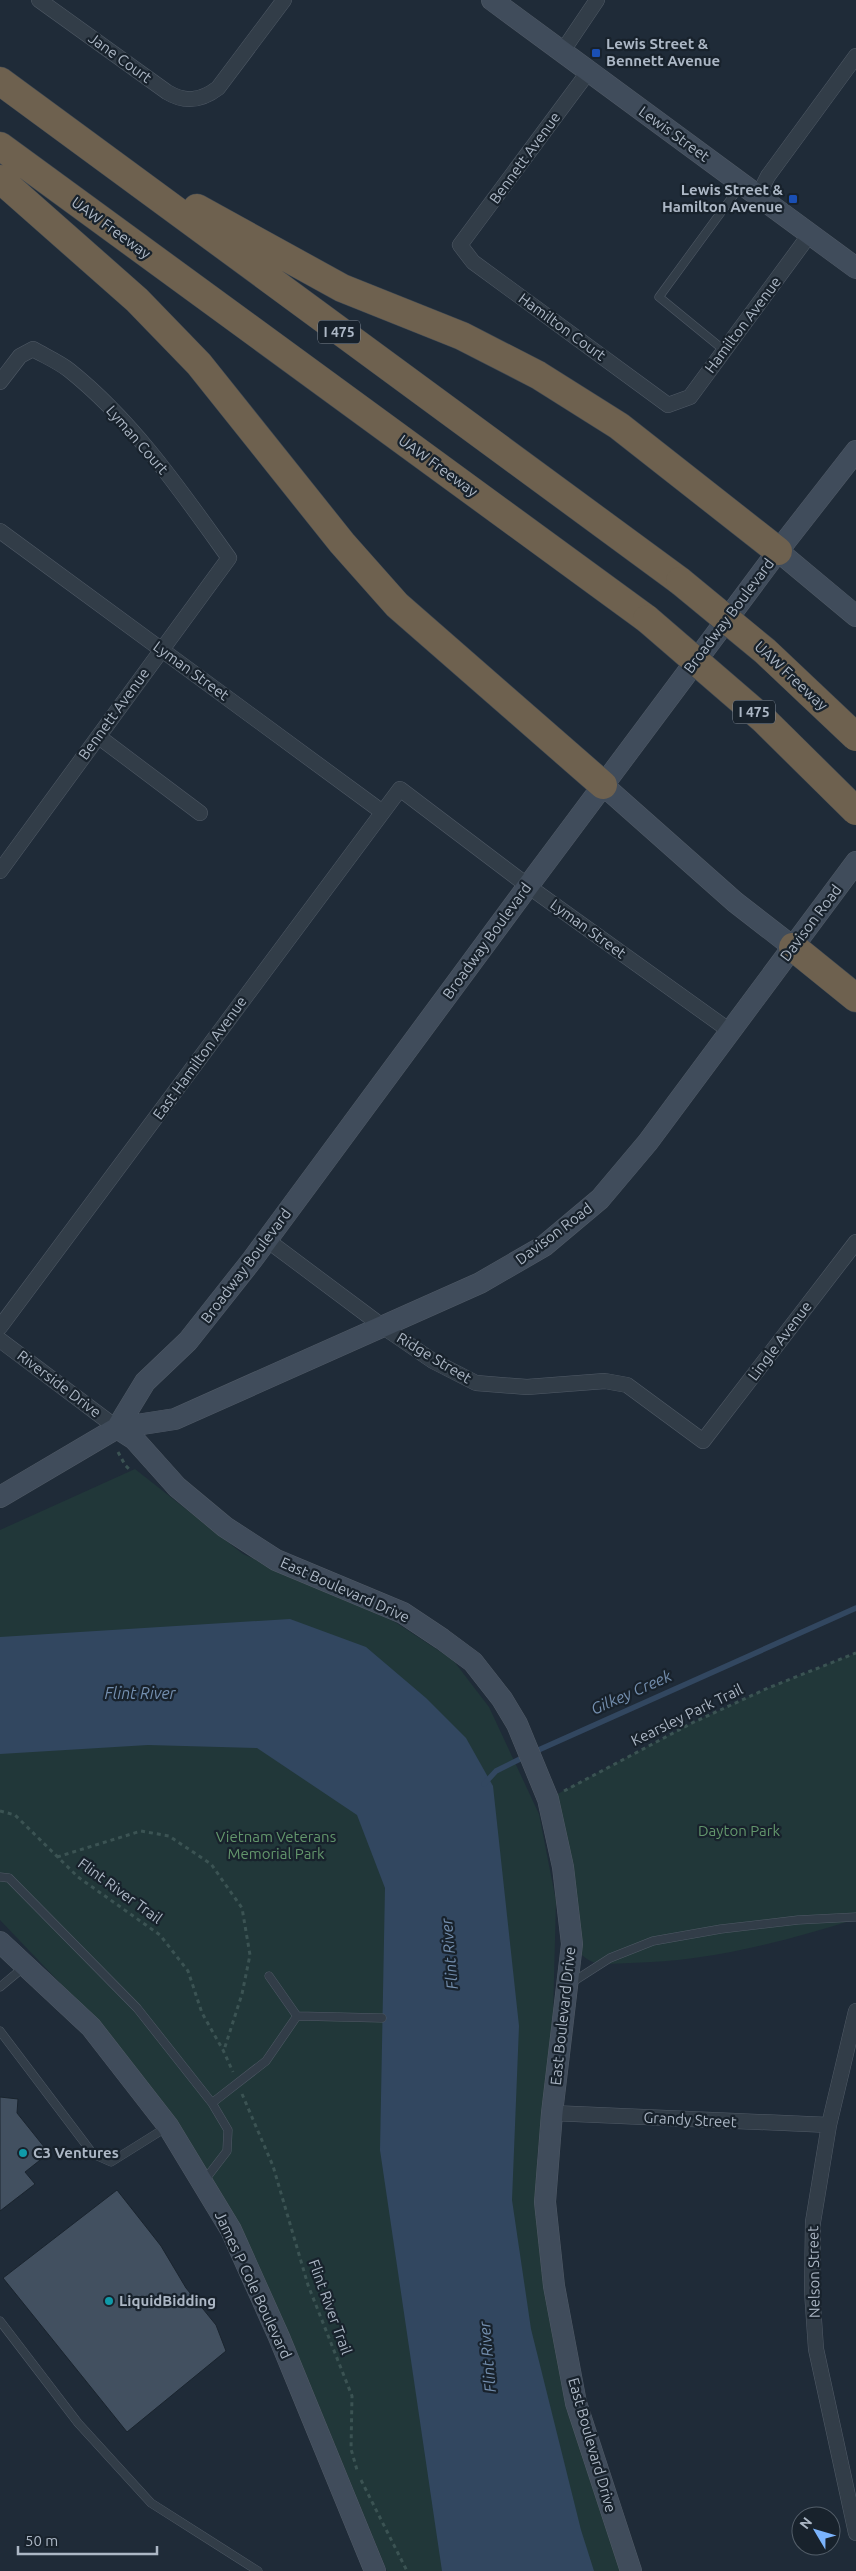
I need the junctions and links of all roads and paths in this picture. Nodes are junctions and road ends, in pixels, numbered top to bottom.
1 (39, 0) edge
2 (284, 0) edge
3 (492, 0) edge
4 (597, 0) edge
5 (562, 52) junction
6 (856, 56) edge
7 (589, 71) junction
8 (0, 81) edge
9 (0, 146) edge
10 (92, 148) junction
11 (0, 179) edge
12 (750, 190) junction
13 (810, 234) junction
14 (460, 246) joint
15 (856, 268) edge
16 (724, 350) junction
17 (2, 376) edge
18 (668, 405) joint
19 (856, 451) edge
20 (0, 531) edge
21 (778, 550) junction
22 (229, 558) joint
23 (856, 616) edge
24 (161, 649) junction
25 (99, 737) junction
26 (856, 737) edge
27 (603, 785) junction
28 (400, 789) joint
29 (381, 811) junction
30 (856, 811) edge
31 (200, 813) dead end
32 (856, 862) edge
33 (0, 871) edge
34 (528, 886) junction
35 (793, 947) junction
36 (856, 998) edge
37 (730, 1031) junction
38 (267, 1240) junction
39 (856, 1242) edge
40 (0, 1326) edge
41 (382, 1326) junction
42 (0, 1340) edge
43 (118, 1428) junction
44 (703, 1441) joint
45 (0, 1497) edge
46 (856, 1653) edge
47 (544, 1789) junction
48 (0, 1811) edge
49 (57, 1857) junction
50 (0, 1877) edge
51 (856, 1917) edge
52 (0, 1942) edge
53 (25, 1966) junction
54 (269, 1976) dead end
55 (567, 1985) junction
56 (0, 1986) edge
57 (856, 2011) edge
58 (297, 2016) junction
59 (382, 2018) dead end
60 (0, 2031) edge
61 (223, 2050) junction
62 (238, 2084) junction
63 (212, 2103) junction
64 (552, 2113) junction
65 (829, 2125) junction
66 (168, 2126) junction
67 (202, 2182) junction
68 (0, 2322) edge
69 (856, 2533) edge
70 (258, 2571) edge
71 (375, 2571) edge
72 (407, 2571) edge
73 (631, 2571) edge

1 - 2 street, Jane Court
3 - 5 main road, Lewis Street
4 - 5 street
5 - 7 main road, Lewis Street
6 - 12 street
7 - 12 main road, Lewis Street
7 - 14 street, Bennett Avenue
8 - 10 highway, UAW Freeway / I 475
9 - 30 highway, UAW Freeway / I 475, bridge
10 - 21 highway
10 - 26 highway, UAW Freeway / I 475, bridge
11 - 27 highway
12 - 13 main road, Lewis Street
12 - 16 lane
13 - 15 main road, Lewis Street
13 - 16 street, Hamilton Avenue
14 - 18 street, Hamilton Court
16 - 18 street, Hamilton Avenue
17 - 22 street, Lyman Court
19 - 21 main road, Broadway Boulevard
20 - 24 street, Lyman Street
21 - 23 main road
21 - 27 main road, Broadway Boulevard
22 - 24 street, Bennett Avenue
24 - 25 street, Bennett Avenue
24 - 29 street, Lyman Street
25 - 31 street
25 - 33 street, Bennett Avenue
27 - 34 main road, Broadway Boulevard
27 - 35 main road
28 - 29 street, East Hamilton Avenue
28 - 34 street, Lyman Street
29 - 40 street, East Hamilton Avenue
32 - 35 main road, Davison Road
34 - 37 street, Lyman Street
34 - 38 main road, Broadway Boulevard
35 - 36 highway
35 - 37 main road, Davison Road
37 - 41 main road, Davison Road
38 - 41 street, Ridge Street
38 - 43 main road, Broadway Boulevard
39 - 44 street, Lingle Avenue
41 - 43 main road, Davison Road
41 - 44 street, Ridge Street
42 - 43 street, Riverside Drive
43 - 45 main road
43 - 47 main road, East Boulevard Drive
46 - 47 path, Kearsley Park Trail
47 - 55 main road, East Boulevard Drive
48 - 49 path, Flint River Trail
49 - 61 path, Flint River Trail
49 - 61 path, Flint River Trail
50 - 63 lane
51 - 55 lane
52 - 53 main road, James P Cole Boulevard
53 - 56 lane
53 - 66 main road, James P Cole Boulevard
54 - 58 lane
55 - 64 main road, East Boulevard Drive
57 - 65 street, Nelson Street
58 - 59 lane
58 - 62 lane
60 - 66 lane
61 - 62 path, Flint River Trail
62 - 63 lane
62 - 72 path, Flint River Trail
63 - 67 lane
64 - 65 street, Grandy Street
64 - 73 main road, East Boulevard Drive
65 - 69 street, Nelson Street
66 - 67 main road, James P Cole Boulevard
67 - 71 main road, James P Cole Boulevard
68 - 70 lane

